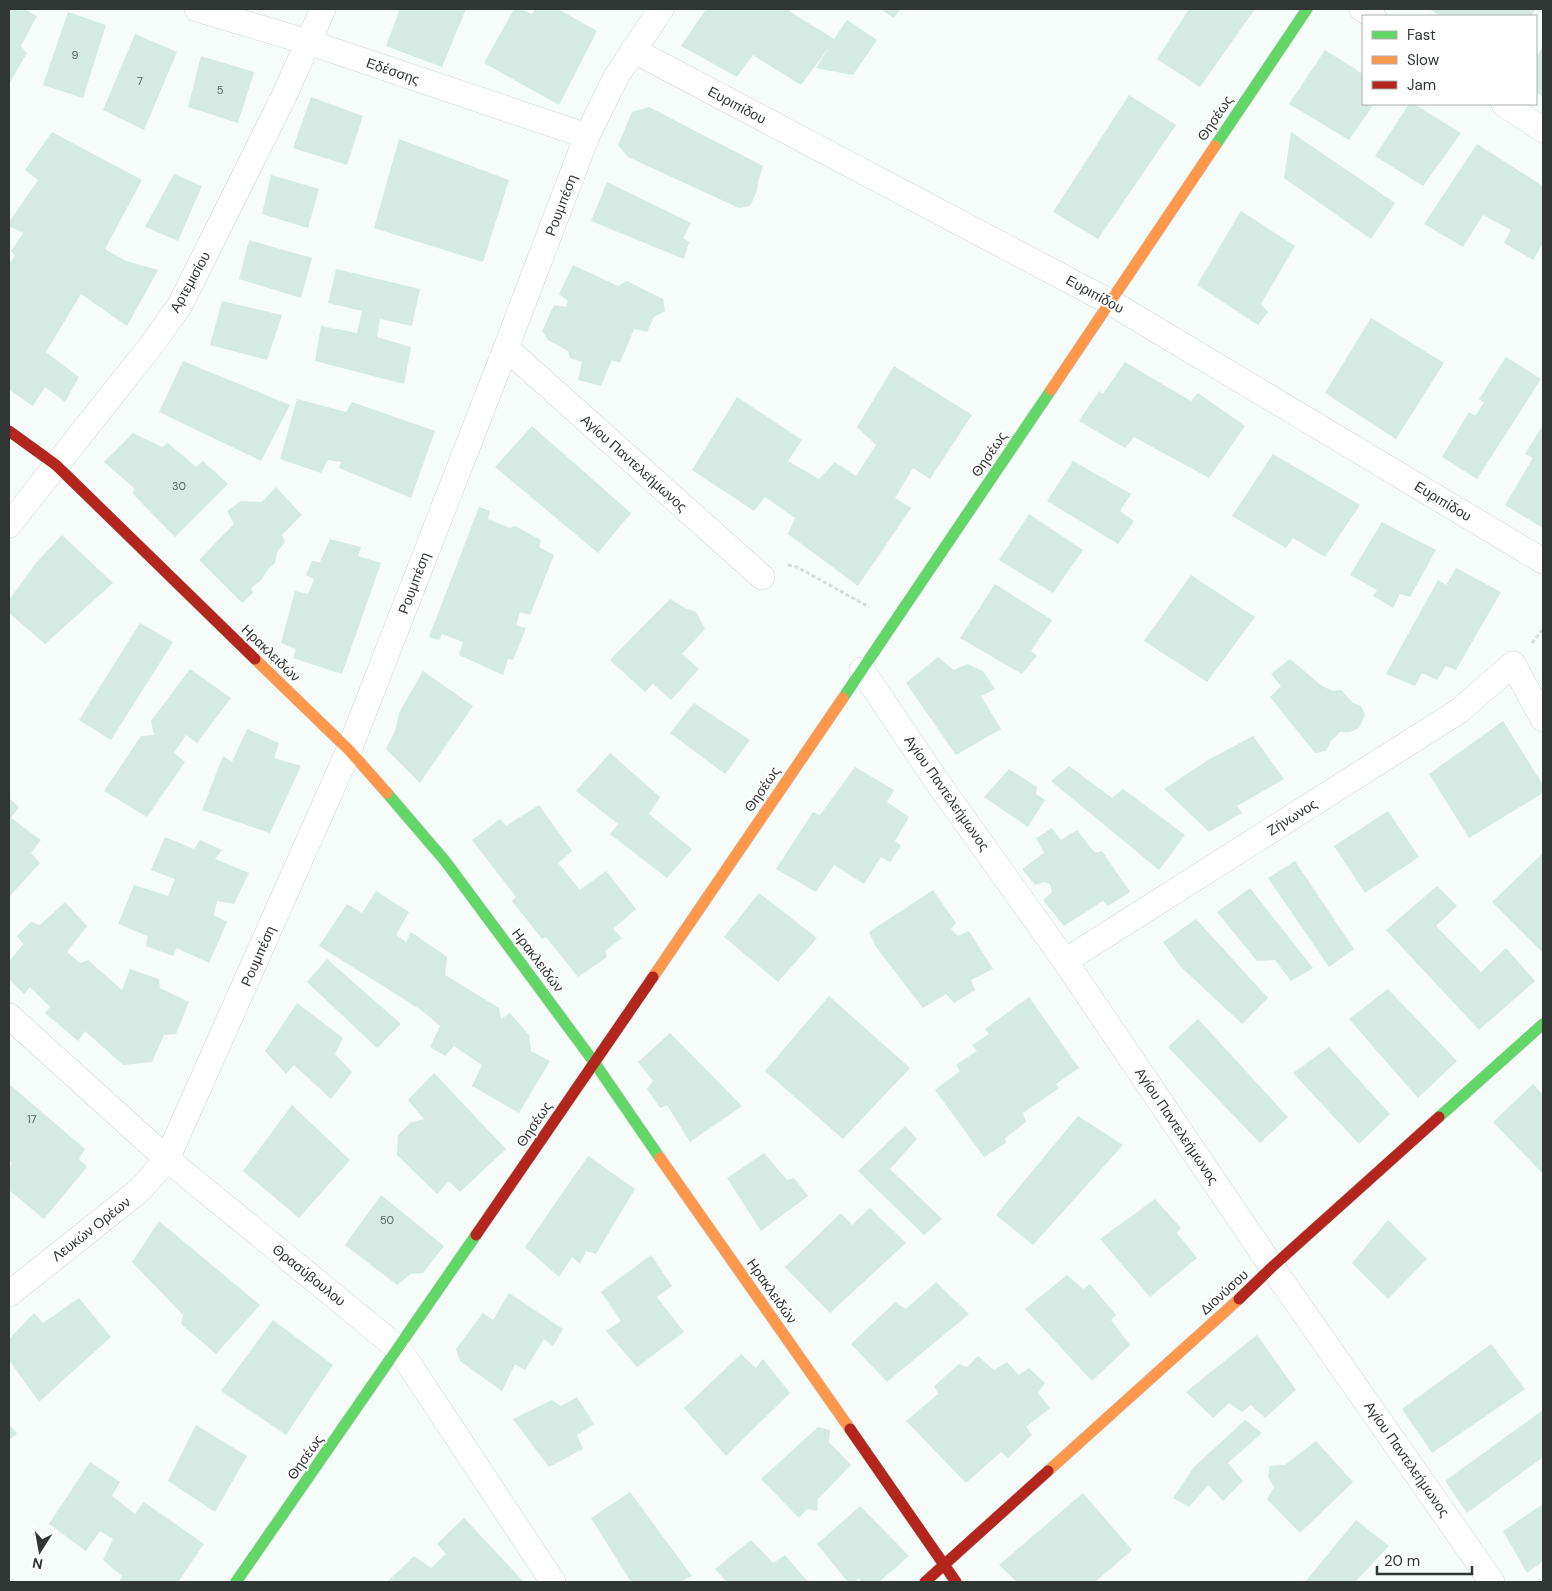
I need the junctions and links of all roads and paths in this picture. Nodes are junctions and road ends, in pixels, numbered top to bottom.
1 (197, 9) edge
2 (323, 9) edge
3 (662, 9) edge
4 (1307, 9) edge
5 (308, 42) junction
6 (633, 50) junction
7 (1506, 105) edge
8 (1543, 130) edge
9 (587, 136) junction
10 (1110, 302) junction
11 (506, 348) junction
12 (9, 431) edge
13 (56, 466) junction
14 (9, 525) edge
15 (1543, 561) edge
16 (788, 564) dead end
17 (762, 577) dead end
18 (894, 621) junction
19 (862, 670) junction
20 (1543, 719) edge
21 (349, 750) junction
22 (1065, 961) junction
23 (9, 1016) edge
24 (1543, 1024) edge
25 (594, 1062) junction
26 (167, 1159) junction
27 (1272, 1267) junction
28 (9, 1294) edge
29 (399, 1348) junction
30 (944, 1565) junction
31 (236, 1582) edge
32 (554, 1582) edge
33 (925, 1582) edge
34 (956, 1582) edge
35 (1492, 1582) edge

1 - 5 street, Εδέσσης
2 - 5 street, Αρτεμισίου
3 - 6 street, Ρουμπέση
4 - 10 street, Θησέως
5 - 9 street, Εδέσσης
5 - 13 street, Αρτεμισίου
6 - 9 street, Ρουμπέση
6 - 10 street, Ευριπίδου
7 - 8 street
9 - 11 street, Ρουμπέση
10 - 15 street, Ευριπίδου
10 - 18 street, Θησέως
11 - 17 street, Αγίου Παντελεήμωνος
11 - 21 street, Ρουμπέση
12 - 13 street, Ηρακλειδών
13 - 14 street, Αρτεμισίου
13 - 21 street, Ηρακλειδών
16 - 18 path
18 - 19 street, Θησέως
19 - 22 street, Αγίου Παντελεήμωνος
19 - 25 street, Θησέως
20 - 22 street, Ζήνωνος
21 - 25 street, Ηρακλειδών
21 - 26 street, Ρουμπέση
22 - 27 street, Αγίου Παντελεήμωνος
23 - 26 street, Θρασύβουλου
24 - 27 street, Διονύσου
25 - 29 street, Θησέως
25 - 30 street, Ηρακλειδών
26 - 28 street, Λευκών Ορέων
26 - 29 street, Θρασύβουλου
27 - 30 street, Διονύσου
27 - 35 street, Αγίου Παντελεήμωνος
29 - 31 street, Θησέως
29 - 32 street, Θρασύβουλου
30 - 33 street, Διονύσου
30 - 34 street, Ηρακλειδών

